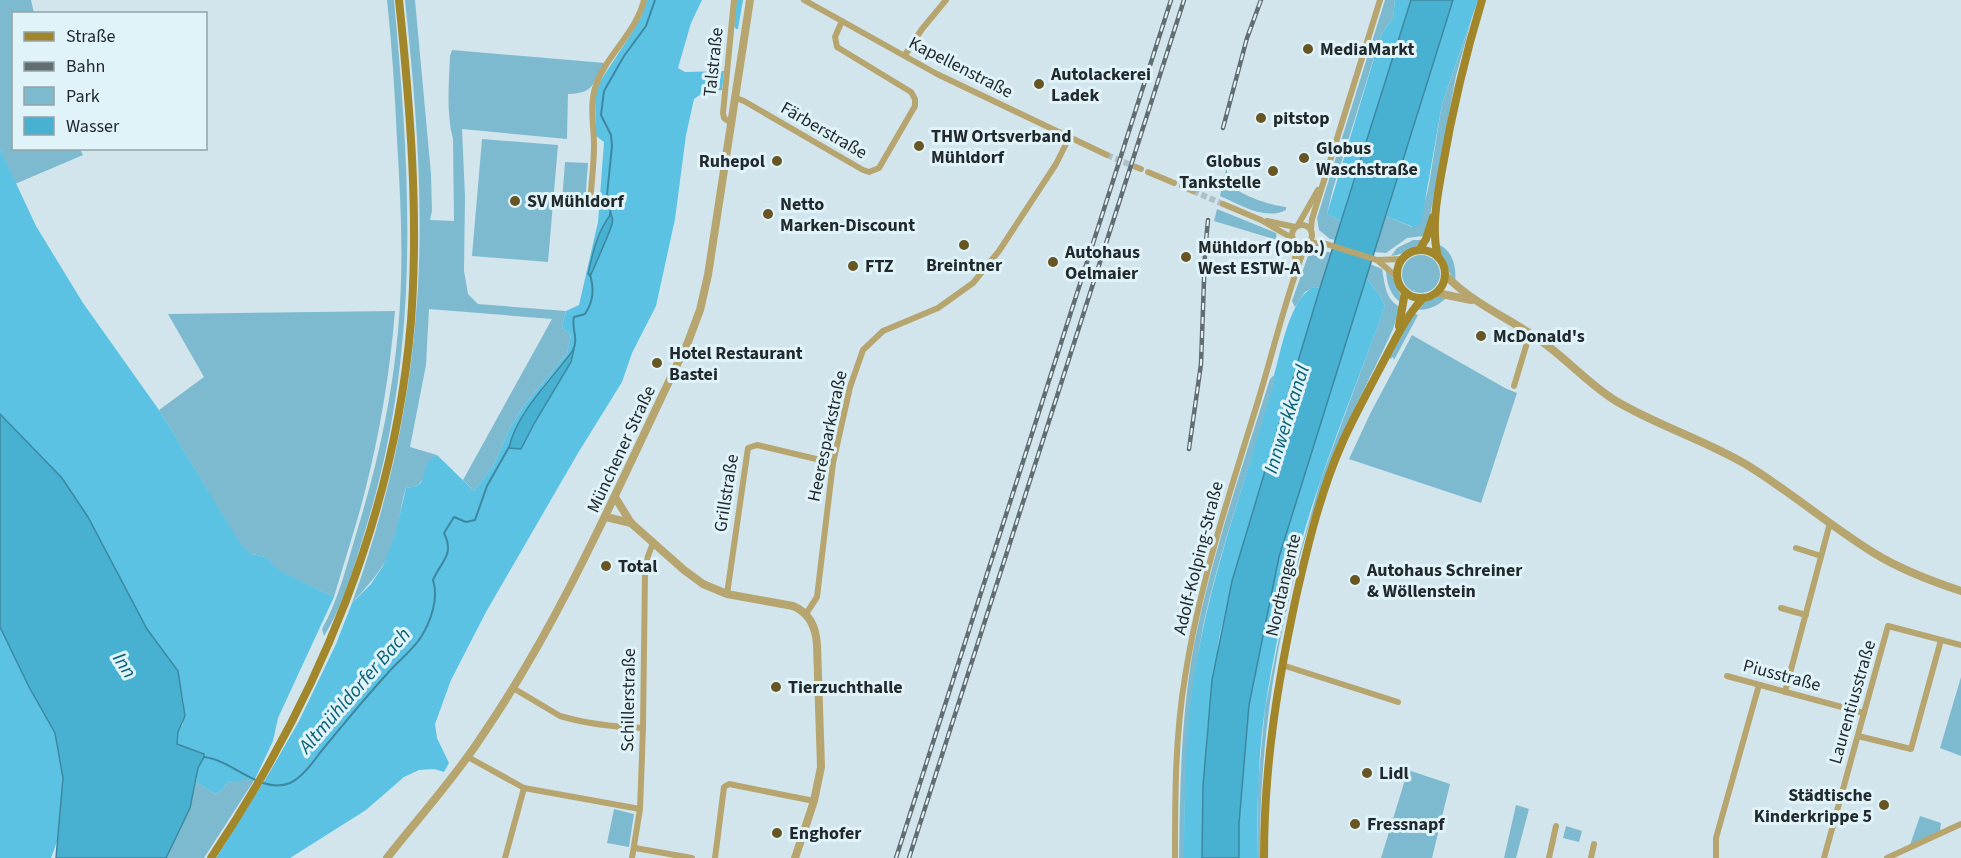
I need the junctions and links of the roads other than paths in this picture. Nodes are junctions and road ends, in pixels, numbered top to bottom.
1 (399, 0) edge
2 (644, 0) edge
3 (734, 0) edge
4 (750, 0) edge
5 (804, 0) edge
6 (946, 0) edge
7 (1380, 0) edge
8 (1482, 0) edge
9 (842, 21) junction
10 (905, 56) junction
11 (736, 98) junction
12 (731, 123) junction
13 (1069, 138) junction
14 (1107, 155) tunnel mouth
15 (1328, 167) junction
16 (1148, 172) dead end
17 (1174, 183) dead end
18 (1182, 186) dead end
19 (1193, 191) tunnel mouth
20 (1437, 203) junction
21 (1222, 204) tunnel mouth
22 (590, 206) dead end
23 (1261, 220) junction
24 (1296, 226) junction
25 (1312, 231) junction
26 (1293, 240) junction
27 (1323, 243) junction
28 (1307, 244) junction
29 (1419, 250) junction
30 (1438, 256) junction
31 (1377, 260) junction
32 (1402, 260) junction
33 (1295, 273) junction
34 (1445, 275) junction
35 (1397, 277) junction
36 (1405, 292) junction
37 (1437, 293) junction
38 (1423, 298) junction
39 (1475, 301) junction
40 (1530, 333) junction
41 (1397, 335) junction
42 (1514, 386) dead end
43 (833, 463) junction
44 (615, 497) junction
45 (606, 517) junction
46 (631, 523) junction
47 (1830, 523) junction
48 (653, 543) junction
49 (1796, 548) dead end
50 (1821, 556) junction
51 (1961, 591) edge
52 (727, 594) junction
53 (1781, 608) dead end
54 (806, 614) junction
55 (1806, 615) junction
56 (1941, 640) junction
57 (1961, 645) edge
58 (1282, 665) junction
59 (1727, 676) dead end
60 (1759, 685) junction
61 (513, 688) junction
62 (1785, 692) junction
63 (1398, 702) dead end
64 (1864, 713) junction
65 (643, 728) junction
66 (1858, 735) junction
67 (468, 757) junction
68 (524, 788) junction
69 (814, 801) junction
70 (640, 809) junction
71 (1961, 824) edge
72 (1556, 826) dead end
73 (1594, 844) dead end
74 (635, 848) junction
75 (211, 858) edge
76 (387, 858) edge
77 (505, 858) edge
78 (632, 858) edge
79 (692, 858) edge
80 (715, 858) edge
81 (795, 858) edge
82 (1175, 858) edge
83 (1264, 858) edge
84 (1549, 858) edge
85 (1591, 858) edge
86 (1716, 858) edge
87 (1824, 858) edge
88 (1887, 858) edge

1 - 75 main road
2 - 22 street
3 - 12 street, Talstraße
4 - 11 street, Münchener Straße
5 - 9 street, Kapellenstraße
6 - 10 street
7 - 15 street
8 - 20 main road
9 - 10 street, Kapellenstraße
9 - 11 street, Färberstraße
10 - 13 street, Kapellenstraße
11 - 12 street, Münchener Straße
12 - 44 street, Münchener Straße
13 - 14 street, Kapellenstraße
13 - 43 street, Heeresparkstraße
15 - 24 street
15 - 25 street
16 - 17 street
18 - 19 street
20 - 29 main road
20 - 30 main road
21 - 23 street
23 - 24 street
23 - 26 street
24 - 25 street
24 - 26 street
25 - 27 street
25 - 28 street
26 - 28 street
26 - 33 street, Adolf-Kolping-Straße
27 - 28 street
27 - 31 street
28 - 33 street, Adolf-Kolping-Straße
29 - 30 main road
29 - 32 main road
30 - 34 main road
31 - 32 street
31 - 35 street
32 - 35 main road
33 - 82 street, Adolf-Kolping-Straße
34 - 37 main road
34 - 39 street
35 - 36 main road
36 - 38 main road
36 - 41 main road, Nordtangente
37 - 38 main road
37 - 39 street
38 - 41 main road, Nordtangente
39 - 40 street
40 - 42 street
40 - 47 street
41 - 58 main road, Nordtangente
43 - 52 street, Grillstraße
43 - 54 street, Heeresparkstraße
44 - 45 street, Münchener Straße
44 - 46 street
45 - 46 street
45 - 61 street, Münchener Straße
46 - 48 street
47 - 50 street
47 - 51 street
48 - 52 street
48 - 65 street, Schillerstraße
49 - 50 street
50 - 55 street
52 - 54 street
53 - 55 street
54 - 69 street
55 - 62 street
56 - 57 street, Laurentiusstraße
56 - 64 street, Laurentiusstraße
56 - 66 street
58 - 63 street
58 - 83 main road, Nordtangente
59 - 60 street, Piusstraße
60 - 62 street, Piusstraße
60 - 86 street
61 - 65 street
61 - 67 street, Münchener Straße
62 - 64 street, Piusstraße
64 - 66 street, Laurentiusstraße
65 - 70 street, Schillerstraße
66 - 87 street, Laurentiusstraße
67 - 68 street
67 - 76 street, Münchener Straße
68 - 70 street
68 - 77 street
69 - 80 street
69 - 81 street
70 - 74 street, Schillerstraße
71 - 88 street
72 - 84 street
73 - 85 street
74 - 78 street, Schillerstraße
74 - 79 street

